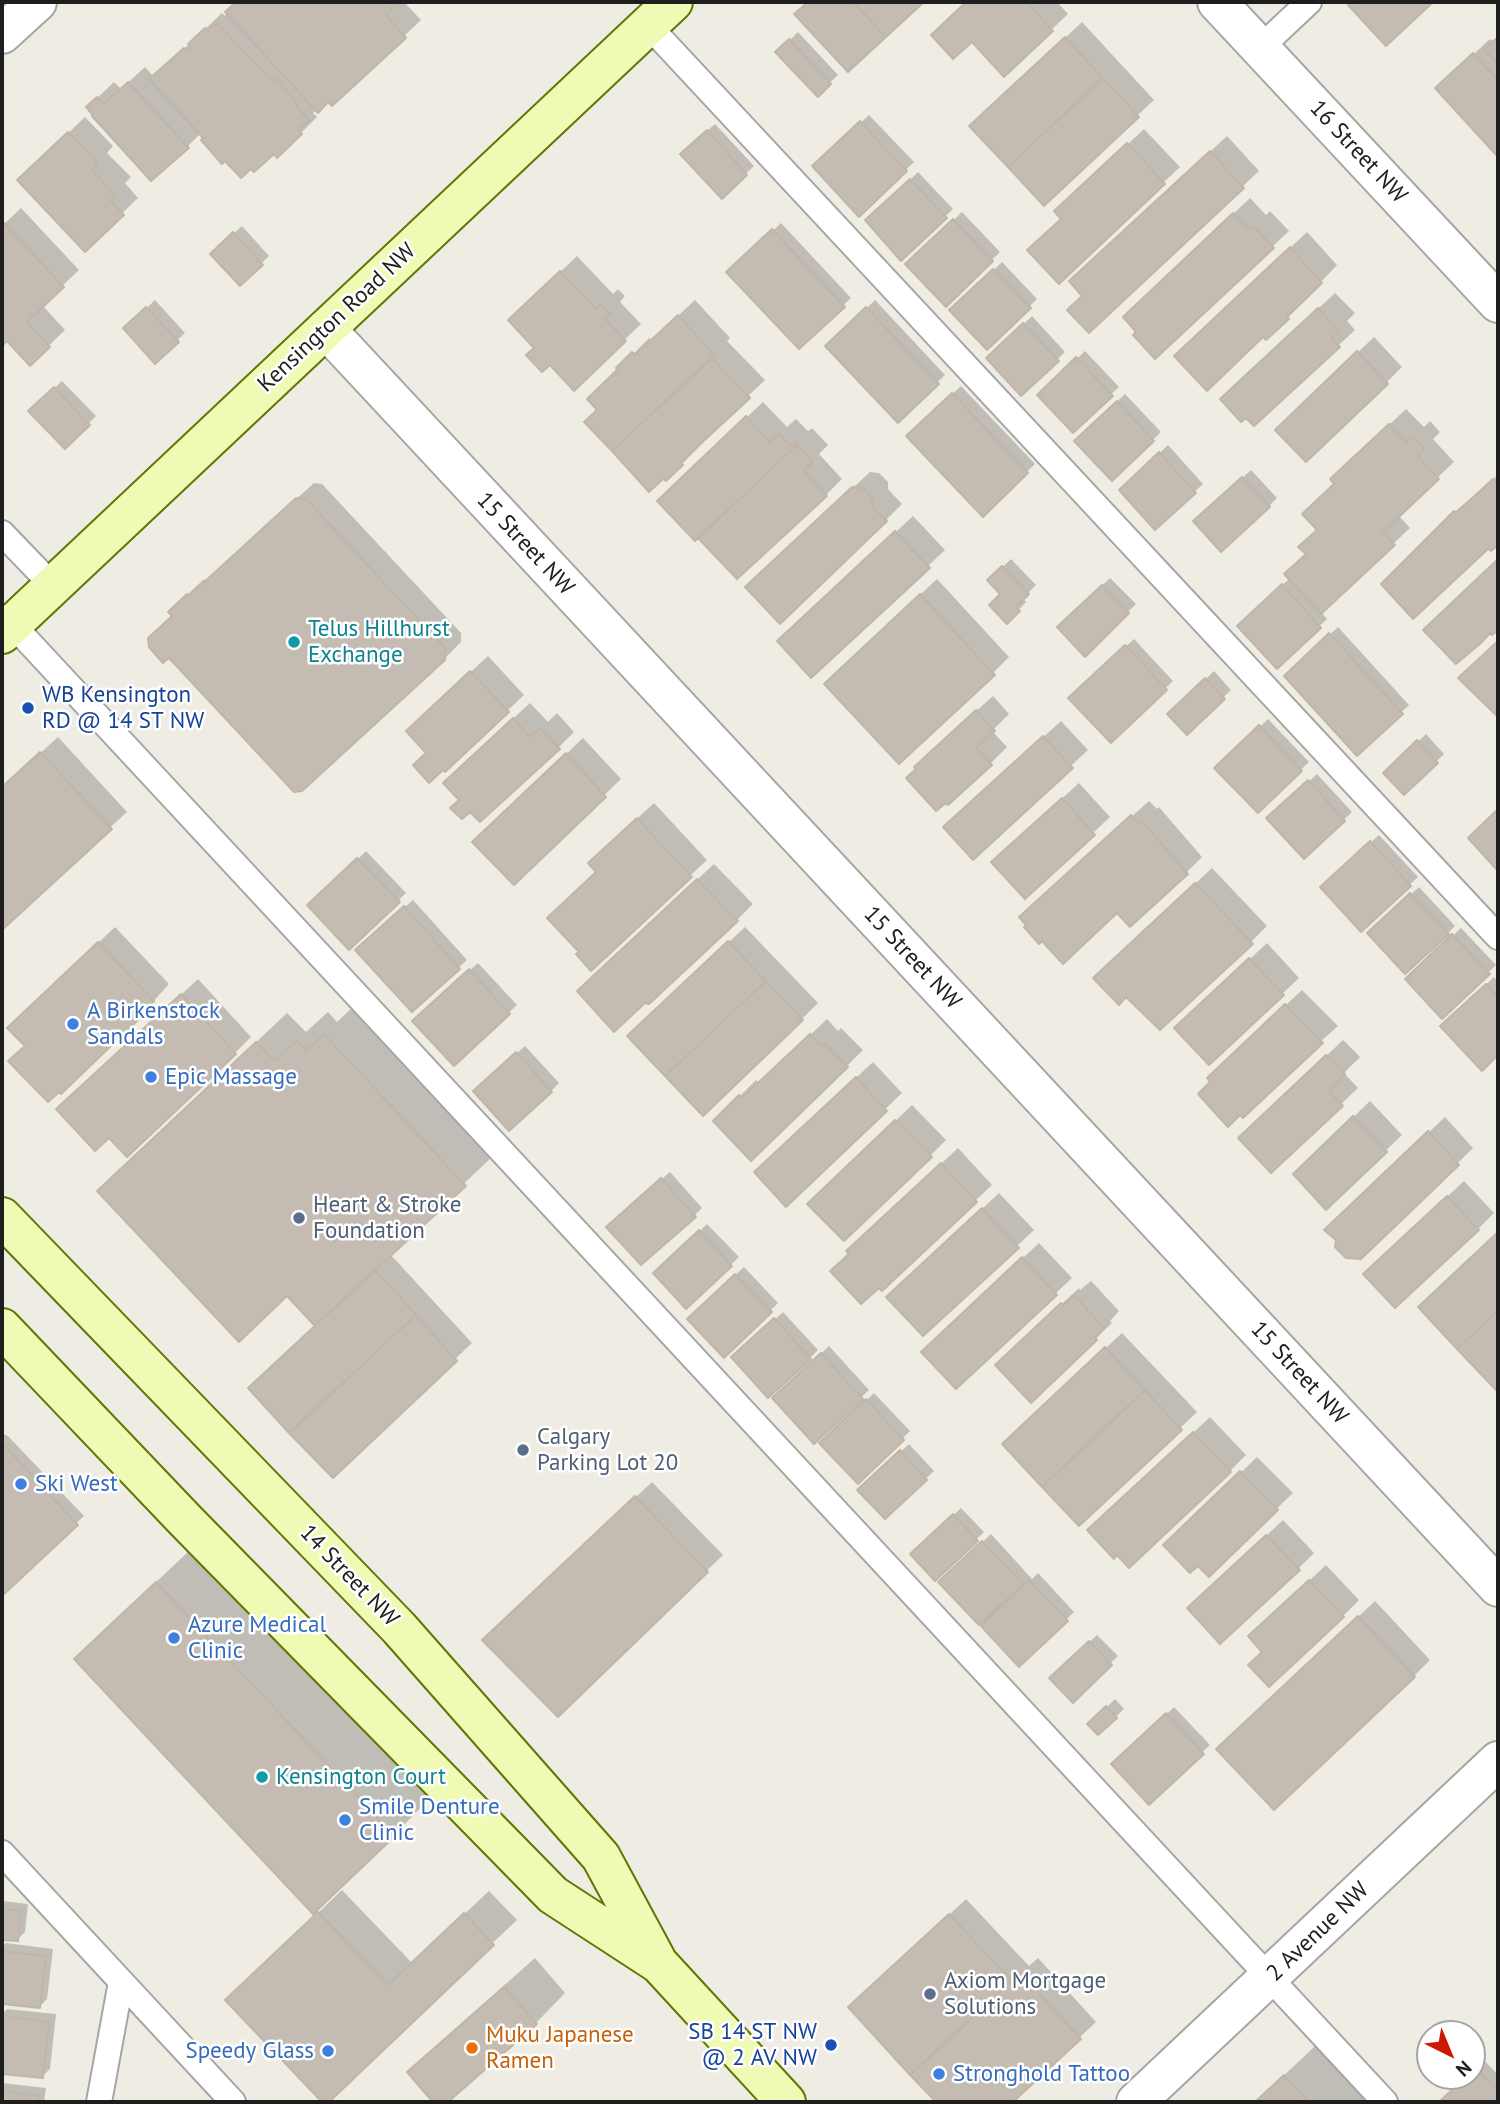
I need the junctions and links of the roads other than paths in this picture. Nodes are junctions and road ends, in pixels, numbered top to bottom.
1 (37, 2) edge
2 (1217, 2) edge
3 (1309, 2) edge
4 (661, 13) edge
5 (2, 34) edge
6 (1260, 48) junction
7 (1498, 303) edge
8 (326, 329) junction
9 (2, 533) edge
10 (53, 586) junction
11 (7, 629) edge
12 (1498, 937) edge
13 (2, 1217) edge
14 (2, 1328) edge
15 (1498, 1587) edge
16 (1498, 1761) edge
17 (2, 1853) edge
18 (659, 1964) junction
19 (1270, 1978) junction
20 (121, 1982) junction
21 (99, 2102) edge
22 (233, 2102) edge
23 (786, 2102) edge
24 (1136, 2102) edge
25 (1385, 2102) edge

1 - 5 street
2 - 6 street, 16 Street NW
3 - 6 lane
4 - 8 main road, Kensington Road NW
4 - 12 lane
6 - 7 street, 16 Street NW
8 - 10 main road, Kensington Road NW
8 - 15 street, 15 Street NW
9 - 10 lane
10 - 11 main road, Kensington Road NW
11 - 19 lane
13 - 18 main road, 14 Street NW
14 - 18 main road, 14 Street NW
16 - 19 street, 2 Avenue NW
17 - 20 lane
18 - 23 main road, 14 Street NW
19 - 24 street, 2 Avenue NW
19 - 25 lane
20 - 21 lane
20 - 22 lane

